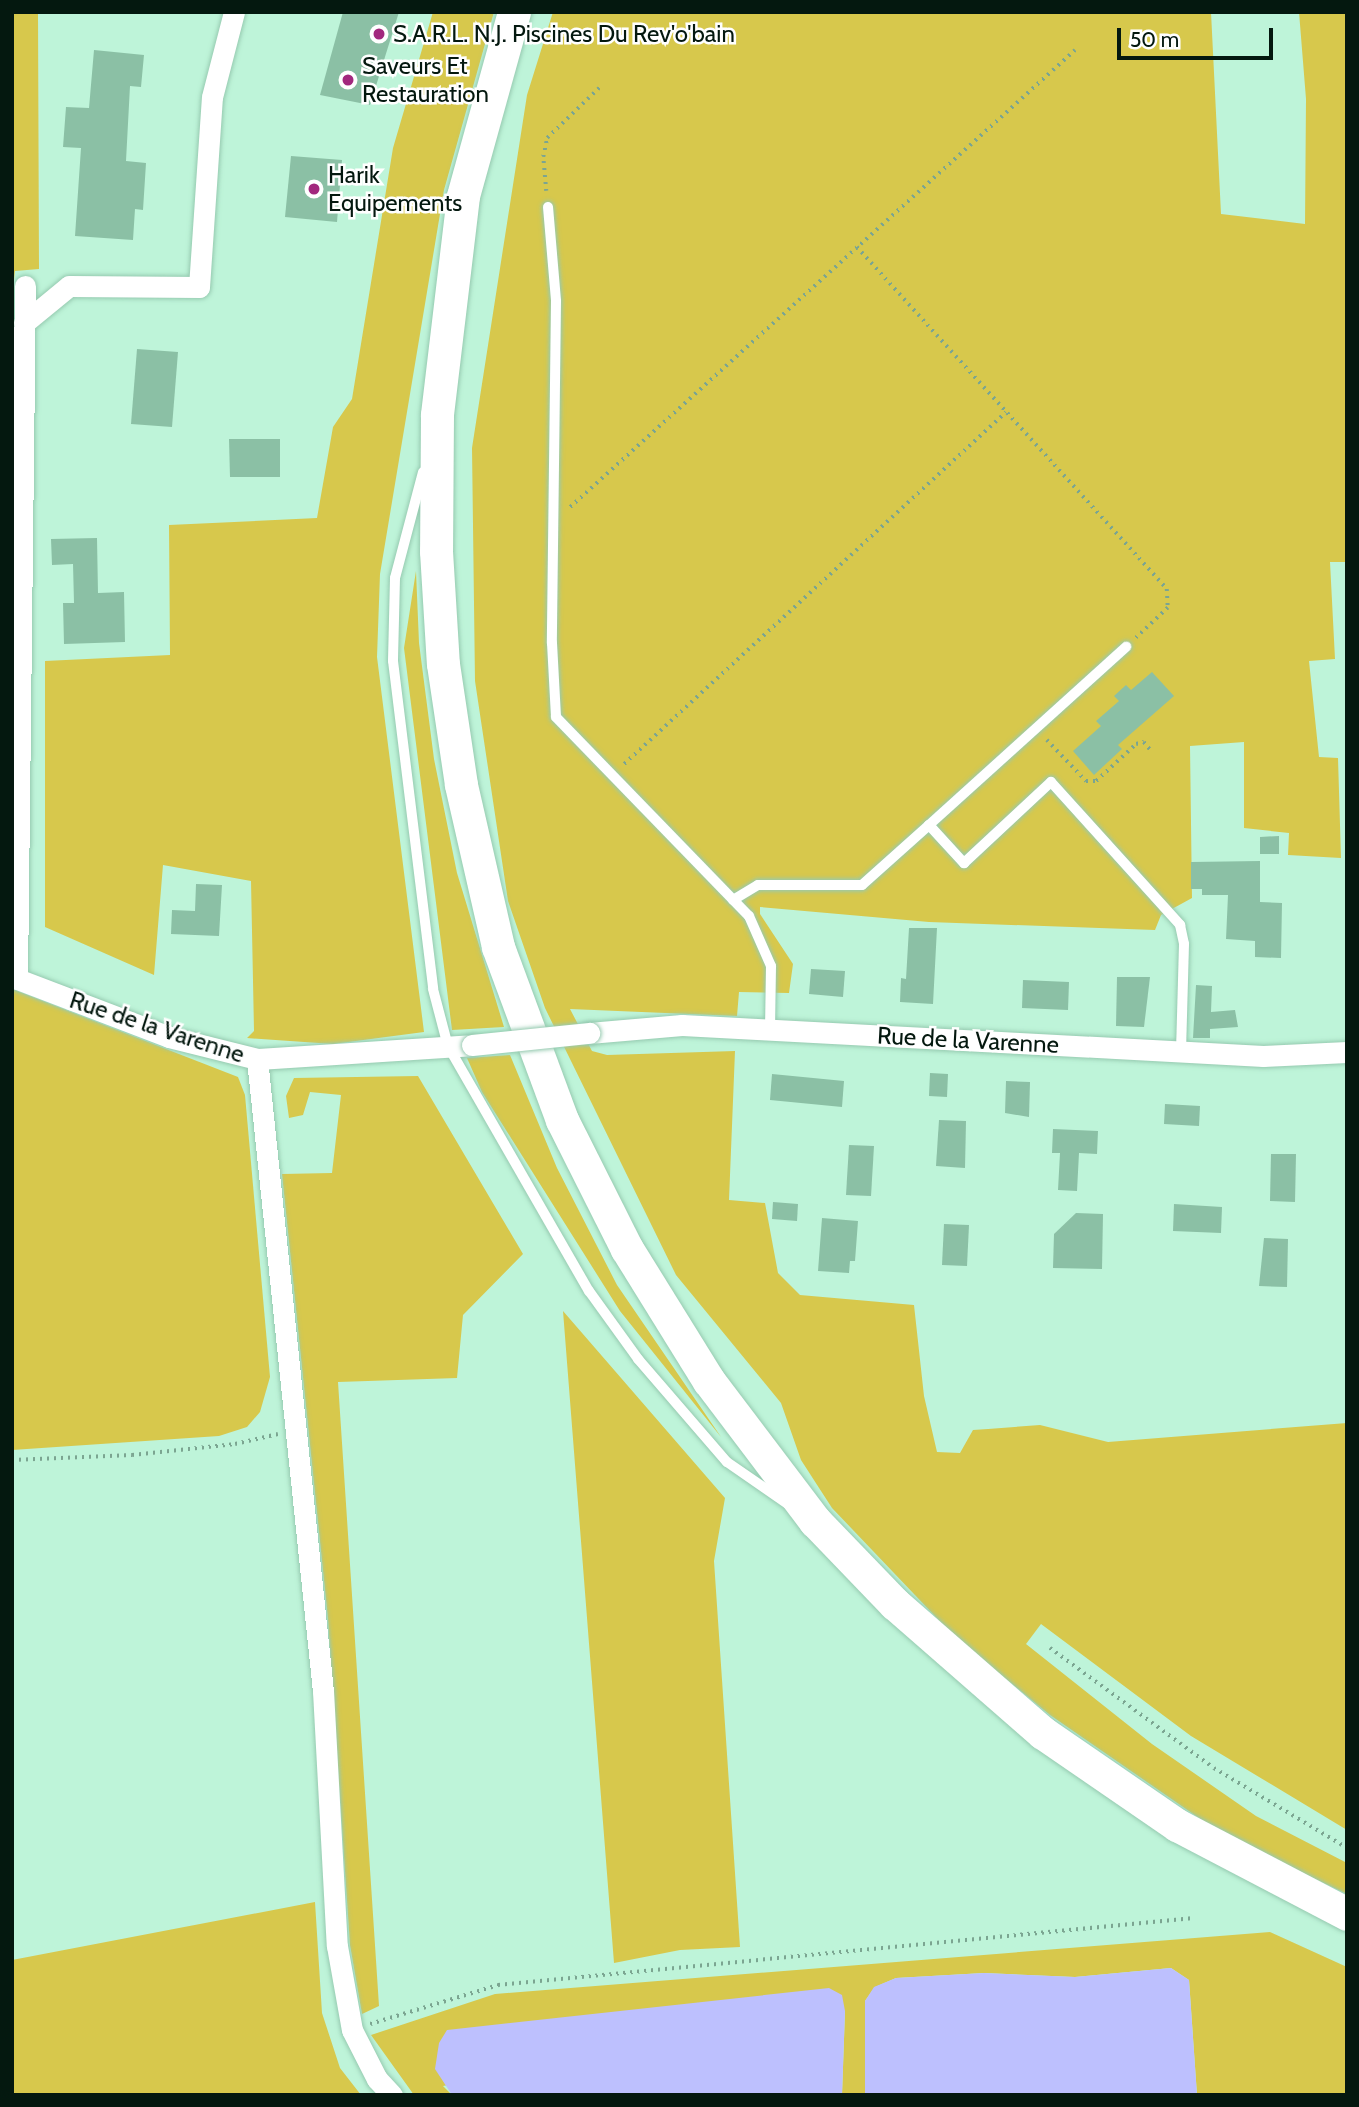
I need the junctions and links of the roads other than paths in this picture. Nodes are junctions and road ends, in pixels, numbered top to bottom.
1 (234, 12) edge
2 (514, 12) edge
3 (548, 207) road end
4 (25, 286) dead end
5 (24, 323) junction
6 (18, 370) edge
7 (437, 415) junction
8 (1126, 648) road end
9 (929, 825) junction
10 (733, 900) junction
11 (15, 978) edge
12 (770, 1029) junction
13 (448, 1046) junction
14 (1181, 1052) junction
15 (1347, 1052) edge
16 (257, 1059) junction
17 (816, 1521) junction
18 (1347, 1914) edge
19 (392, 2095) edge

1 - 5 street
2 - 7 main road
3 - 10 lane
4 - 5 street
5 - 6 street
6 - 11 street
7 - 13 lane
7 - 17 main road
8 - 9 lane
9 - 10 lane
9 - 14 lane
10 - 12 lane
11 - 16 street, Rue de la Varenne
12 - 13 street, Rue de la Varenne, bridge
12 - 14 street, Rue de la Varenne
13 - 16 street, Rue de la Varenne
13 - 17 lane
14 - 15 street, Rue de la Varenne
16 - 19 street
17 - 18 main road

